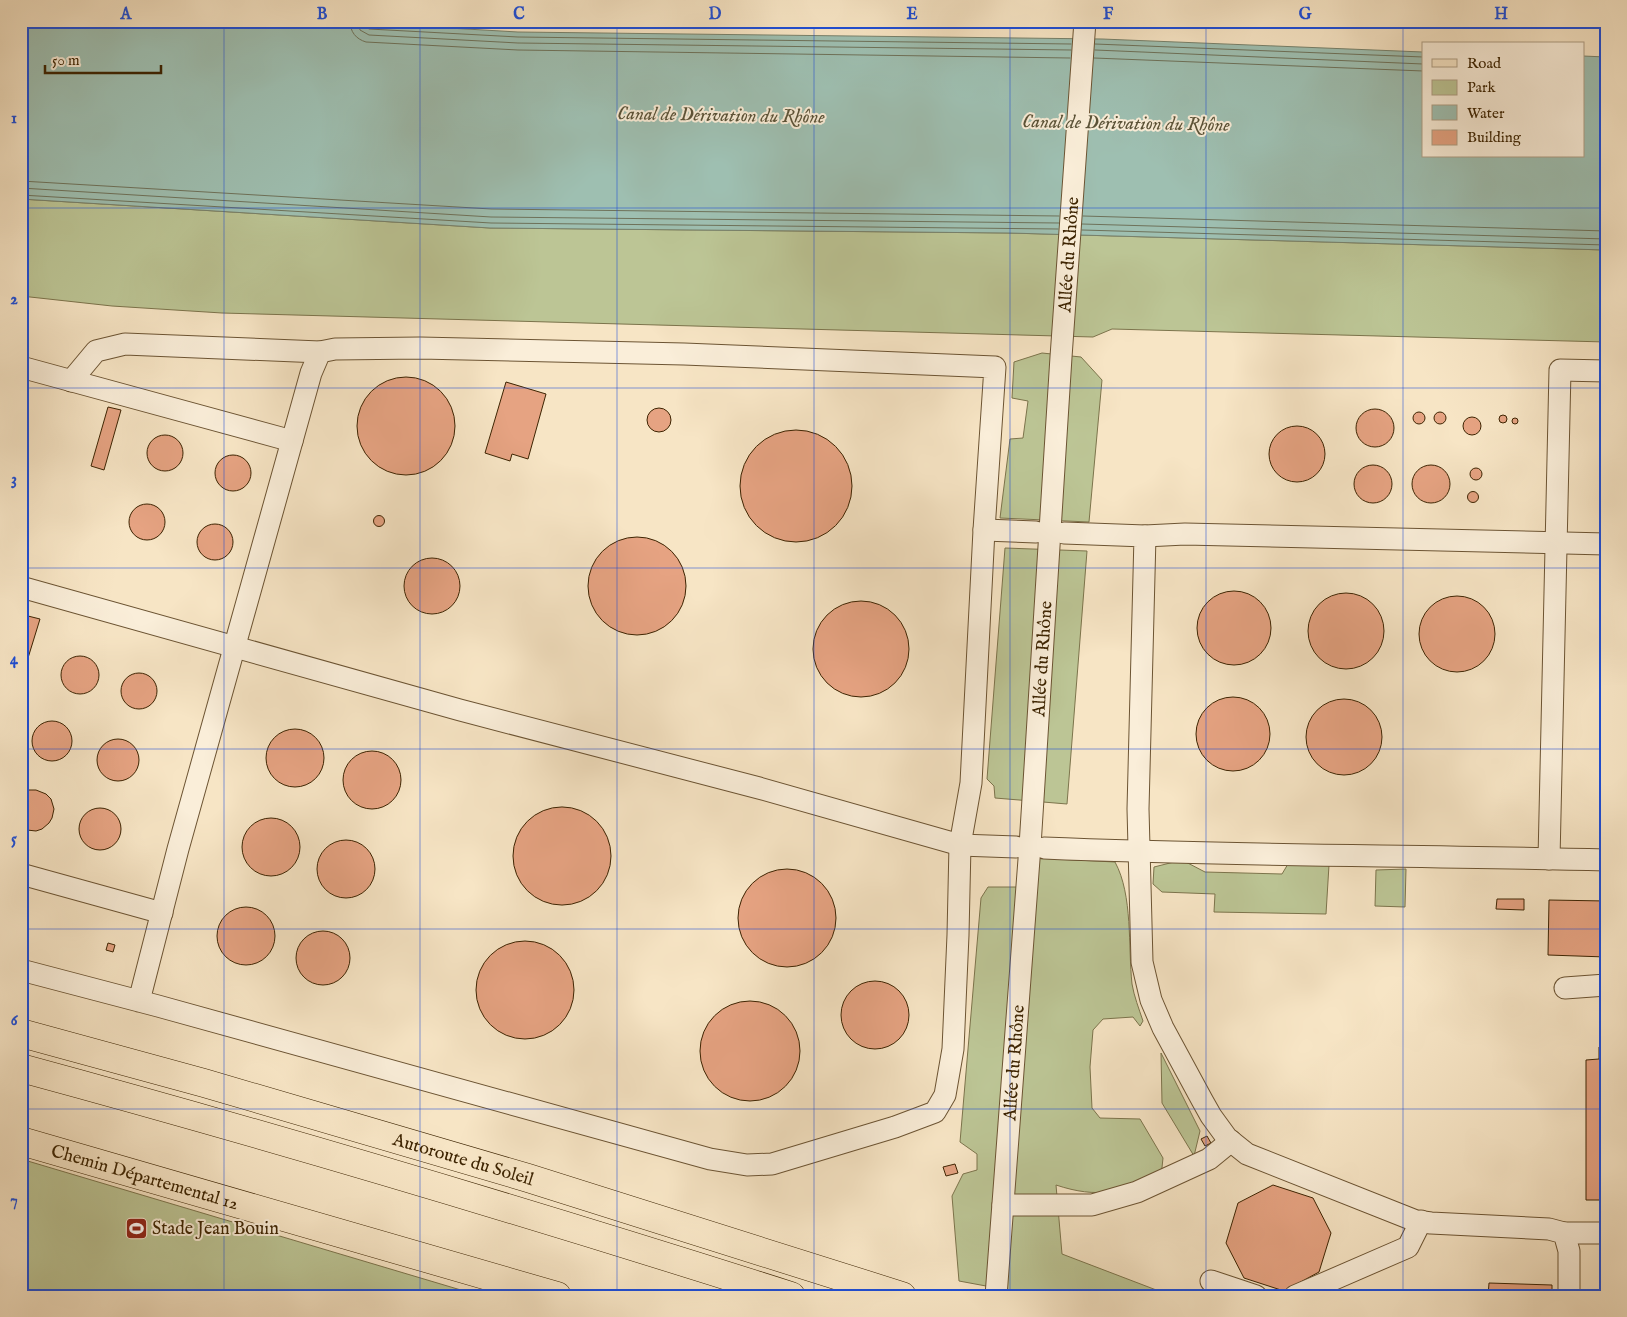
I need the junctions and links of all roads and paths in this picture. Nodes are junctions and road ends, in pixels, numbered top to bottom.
1 (1085, 21) edge
2 (320, 352) junction
3 (21, 367) edge
4 (1606, 371) edge
5 (71, 381) junction
6 (292, 441) junction
7 (984, 530) junction
8 (1036, 532) dead end
9 (1064, 533) dead end
10 (1145, 536) junction
11 (1556, 543) junction
12 (1606, 544) edge
13 (21, 587) edge
14 (235, 647) junction
15 (960, 844) junction
16 (1016, 847) dead end
17 (1044, 848) dead end
18 (1140, 852) junction
19 (1549, 859) junction
20 (1606, 860) edge
21 (21, 874) edge
22 (162, 913) junction
23 (21, 970) edge
24 (1606, 985) edge
25 (1565, 988) dead end
26 (139, 1001) junction
27 (21, 1033) edge
28 (21, 1068) edge
29 (21, 1141) edge
30 (1231, 1141) junction
31 (1003, 1204) junction
32 (1421, 1222) junction
33 (1564, 1233) junction
34 (1606, 1233) edge
35 (1211, 1281) dead end
36 (997, 1289) edge
37 (557, 1296) edge
38 (791, 1296) edge
39 (902, 1296) edge
40 (1256, 1296) edge
41 (1295, 1296) edge
42 (1569, 1296) edge

1 - 31 street, Allée du Rhône
2 - 5 street
2 - 6 street
2 - 7 street
3 - 5 street
4 - 11 street
5 - 6 street
6 - 14 street
7 - 8 street
7 - 15 street
9 - 10 street
10 - 11 street
10 - 18 street
11 - 12 street
11 - 19 street
13 - 14 street
14 - 15 street
14 - 22 street
15 - 16 street
15 - 26 street
17 - 18 street
18 - 19 street
18 - 30 street
19 - 20 street
21 - 22 street
22 - 26 street
23 - 26 street
24 - 25 street
27 - 39 main road, Autoroute du Soleil
28 - 38 main road, Autoroute du Soleil
29 - 37 main road, Chemin Départemental 12
30 - 31 street
30 - 32 street
31 - 36 street, Allée du Rhône
32 - 33 street
32 - 41 street
33 - 34 street
33 - 42 street
35 - 40 street

